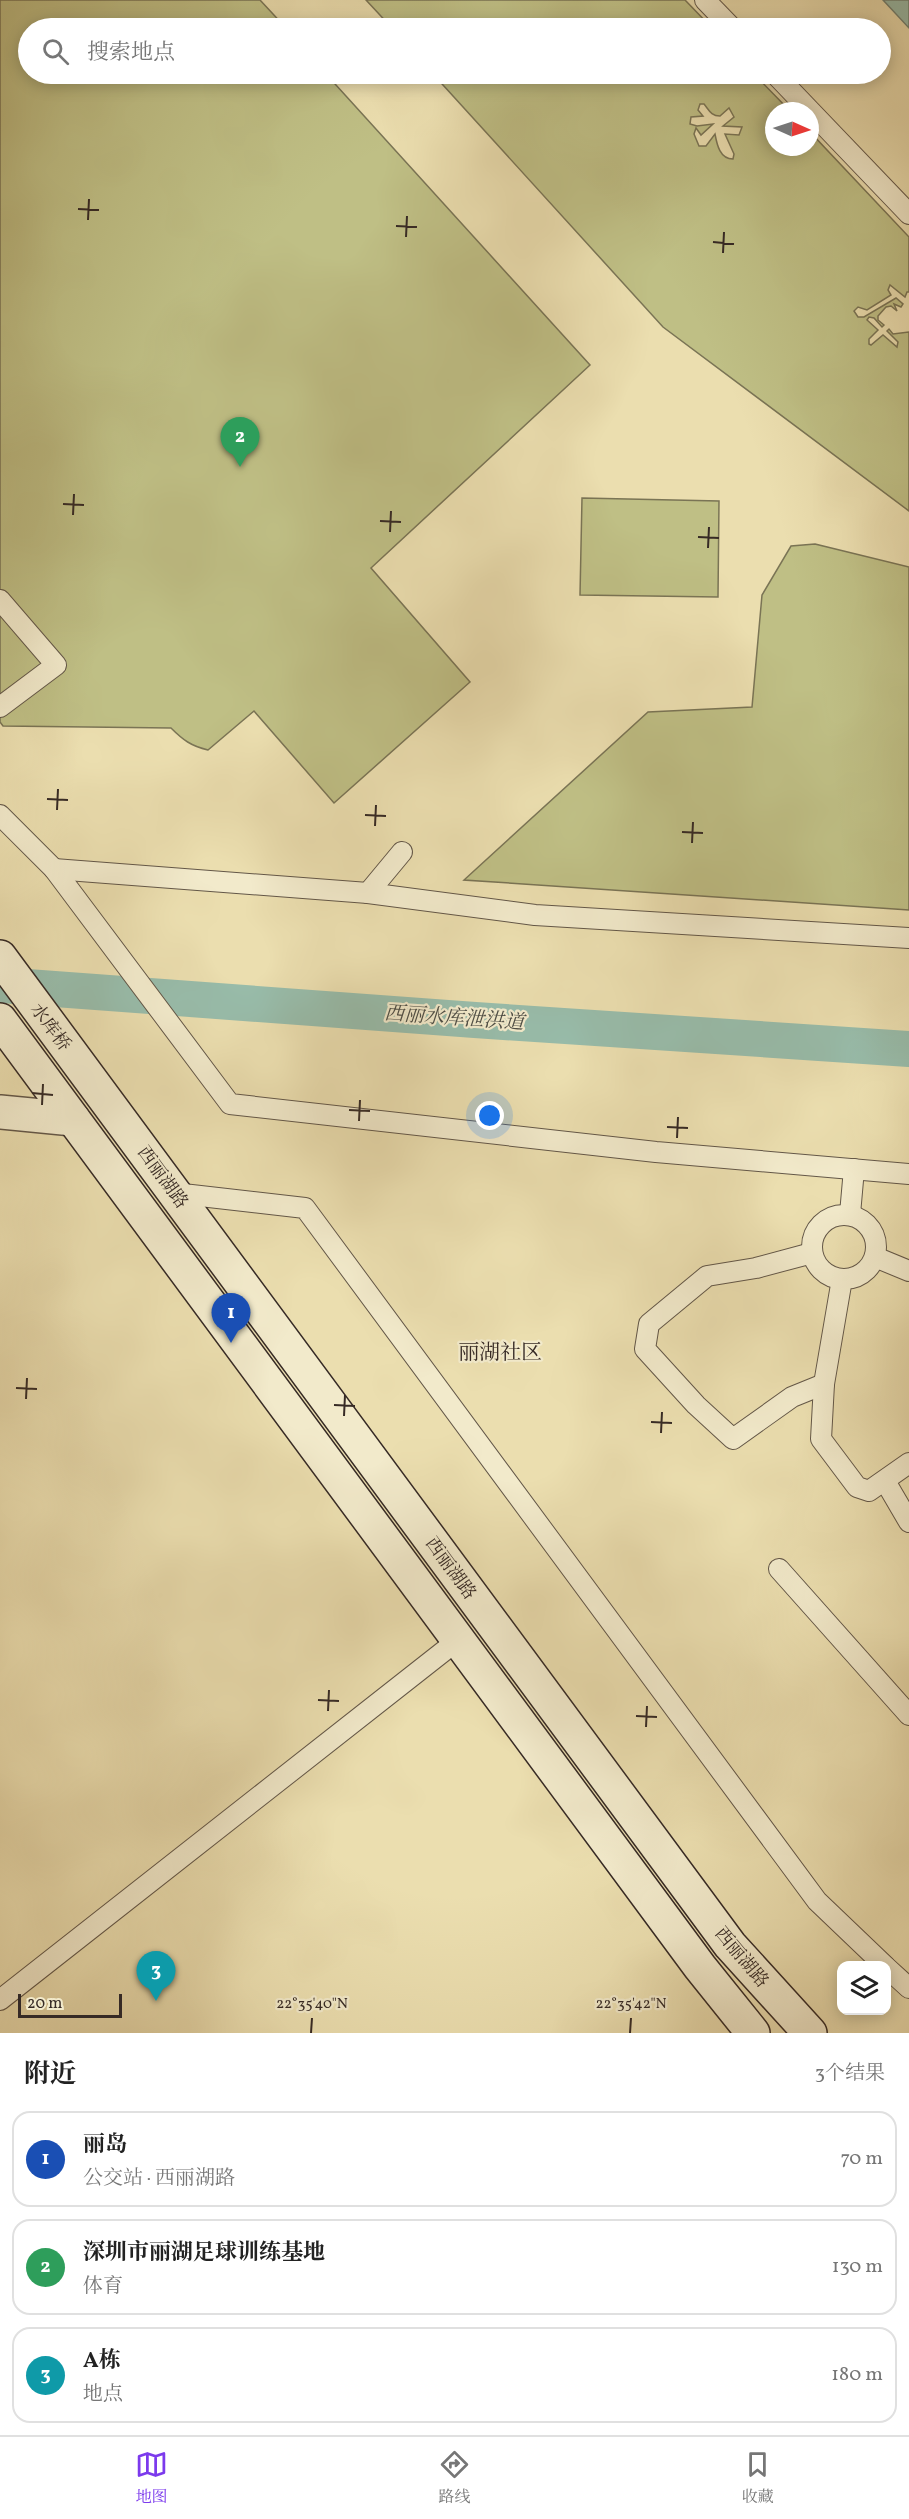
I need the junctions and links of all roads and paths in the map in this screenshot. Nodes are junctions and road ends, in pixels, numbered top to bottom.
1 (705, 0) edge
2 (722, 18) edge
3 (785, 84) edge
4 (909, 214) edge
5 (0, 600) edge
6 (0, 707) edge
7 (5, 828) edge
8 (402, 852) dead end
9 (54, 869) junction
10 (368, 893) junction
11 (909, 938) edge
12 (0, 957) edge
13 (0, 1020) edge
14 (102, 1096) joint
15 (0, 1112) edge
16 (73, 1119) junction
17 (854, 1169) junction
18 (909, 1174) edge
19 (174, 1193) junction
20 (850, 1214) junction
21 (812, 1253) junction
22 (875, 1257) junction
23 (909, 1271) edge
24 (842, 1279) junction
25 (824, 1384) junction
26 (909, 1463) edge
27 (885, 1481) junction
28 (909, 1522) edge
29 (778, 1569) dead end
30 (458, 1640) junction
31 (909, 1715) edge
32 (881, 1961) edge
33 (891, 1971) edge
34 (909, 1988) edge
35 (0, 2000) edge
36 (753, 2033) edge
37 (810, 2033) edge

1 - 2 lane
3 - 4 lane
5 - 6 lane
7 - 9 lane
8 - 10 lane
9 - 10 lane
9 - 17 lane
10 - 11 lane
12 - 14 main road, 水库桥
13 - 16 main road, 水库桥
14 - 19 main road, 西丽湖路
15 - 16 main road
16 - 30 main road, 西丽湖路
17 - 18 lane
17 - 20 lane
19 - 32 lane
19 - 37 main road, 西丽湖路
20 - 21 lane
20 - 22 lane
21 - 24 lane
21 - 25 lane
22 - 23 lane
22 - 24 lane
24 - 25 lane
25 - 27 lane
26 - 27 lane
27 - 28 lane
29 - 31 lane
30 - 35 lane
30 - 36 main road, 西丽湖路
33 - 34 lane

